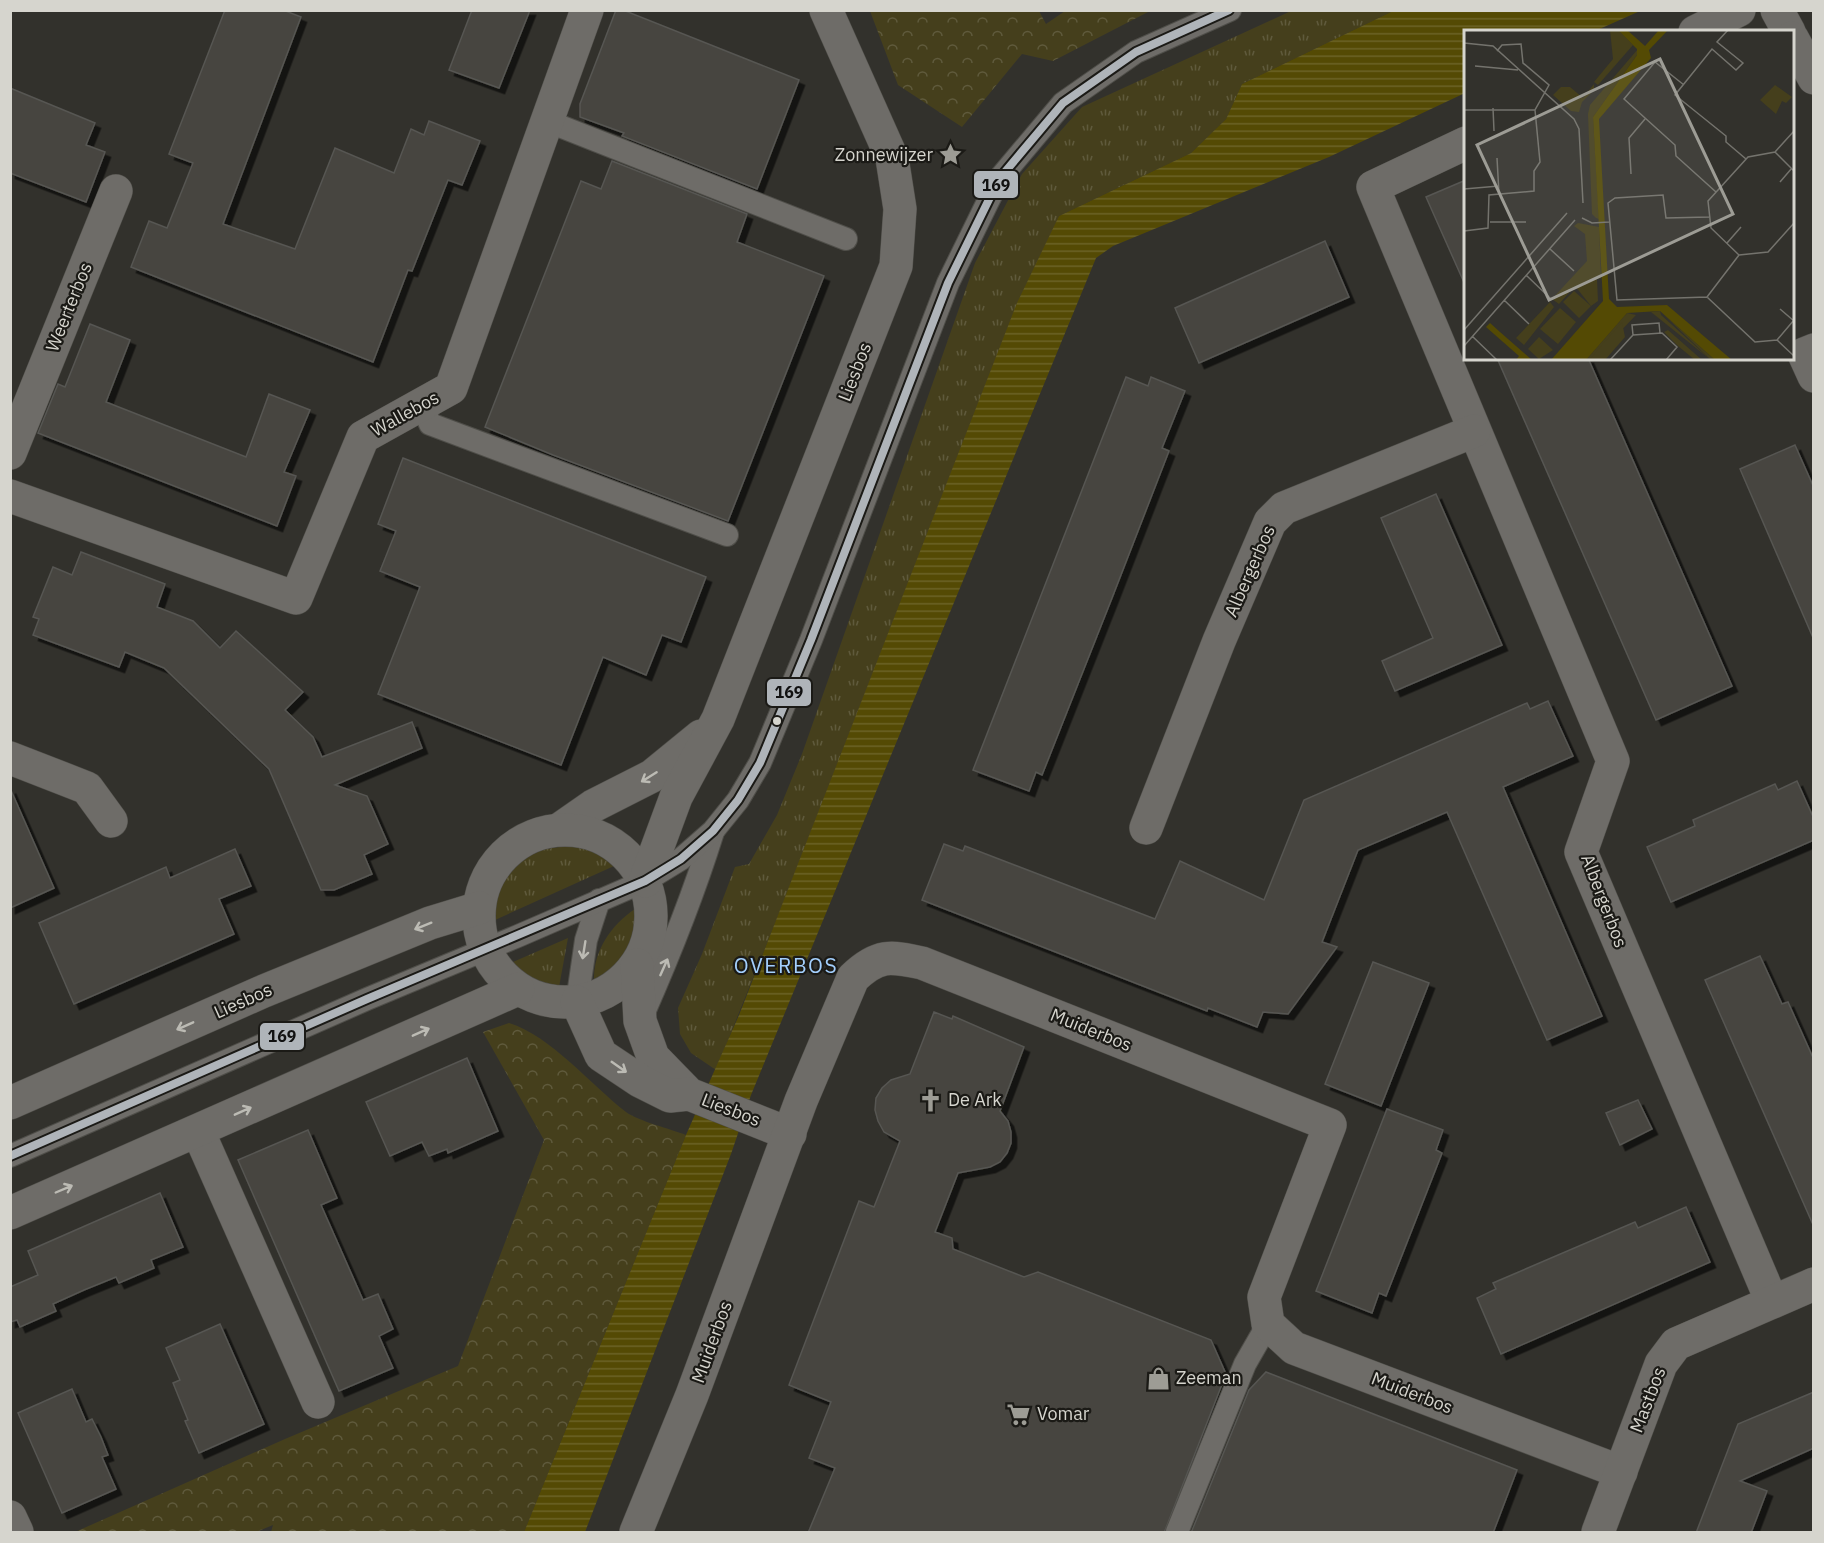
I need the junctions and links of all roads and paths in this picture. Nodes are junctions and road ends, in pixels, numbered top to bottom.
1 (587, 10) edge
2 (826, 10) edge
3 (1230, 10) edge
4 (1739, 10) edge
5 (1777, 10) edge
6 (1699, 30) edge
7 (1788, 30) edge
8 (1794, 42) edge
9 (1814, 78) edge
10 (547, 120) junction
11 (1464, 143) edge
12 (116, 191) dead end
13 (846, 239) dead end
14 (1814, 350) edge
15 (1814, 376) edge
16 (422, 404) junction
17 (1474, 431) junction
18 (14, 432) edge
19 (10, 496) edge
20 (727, 535) dead end
21 (712, 728) junction
22 (10, 758) edge
23 (111, 821) dead end
24 (1146, 828) dead end
25 (560, 829) junction
26 (713, 831) junction
27 (645, 881) junction
28 (599, 900) junction
29 (479, 908) junction
30 (486, 950) junction
31 (637, 965) junction
32 (518, 988) junction
33 (577, 1002) junction
34 (640, 1021) junction
35 (689, 1094) junction
36 (10, 1103) edge
37 (198, 1131) junction
38 (790, 1134) junction
39 (10, 1156) edge
40 (10, 1213) edge
41 (1814, 1284) edge
42 (1772, 1302) junction
43 (1268, 1324) junction
44 (318, 1402) dead end
45 (1621, 1472) junction
46 (10, 1517) edge
47 (17, 1533) edge
48 (636, 1533) edge
49 (1177, 1533) edge
50 (1598, 1533) edge

1 - 10 street, Wallebos
2 - 21 street, Liesbos
3 - 26 lane
4 - 6 street
5 - 7 street
8 - 9 street
10 - 13 lane
10 - 16 street, Wallebos
11 - 17 street, Albergerbos
12 - 18 street, Weerterbos
14 - 15 street
16 - 19 street, Wallebos
16 - 20 lane
17 - 24 street, Albergerbos
17 - 42 street, Albergerbos
21 -> 25 street, Liesbos
21 - 27 street, Liesbos
22 - 23 street
25 - 27 street
25 - 29 street
26 - 27 lane
34 -> 26 lane
27 - 28 lane
27 - 31 street
28 - 30 lane
28 -> 33 lane
29 - 30 street
29 -> 36 street, Liesbos
30 - 32 street
30 - 39 lane
31 - 33 street
31 - 34 street, Liesbos
32 - 33 street
37 -> 32 street
33 -> 35 street
34 - 35 street, Liesbos
35 - 38 street, Liesbos
40 -> 37 street
37 - 44 street
38 - 43 street, Muiderbos
38 - 48 street, Muiderbos
41 - 42 street, Mastbos
42 - 45 street, Mastbos
43 - 45 street, Muiderbos
43 - 49 lane
45 - 50 street, Mastbos
46 - 47 street

